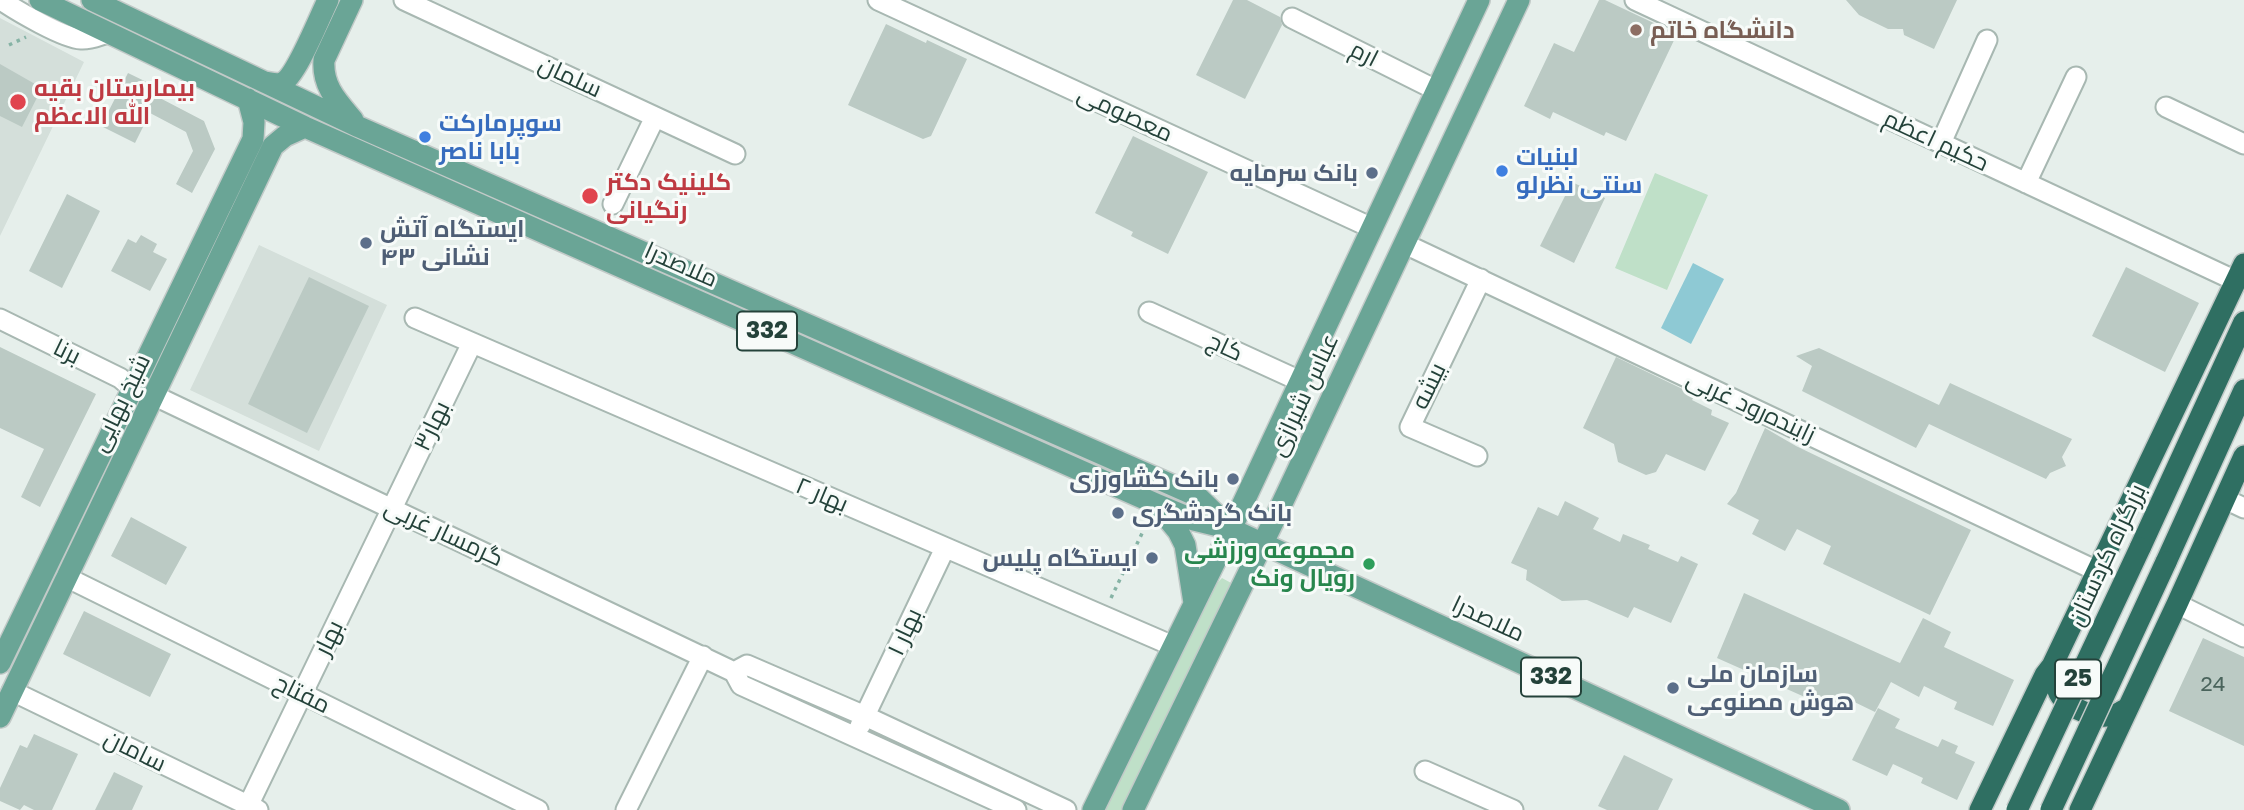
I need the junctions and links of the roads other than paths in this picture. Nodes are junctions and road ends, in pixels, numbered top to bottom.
1 (1, 0) edge
2 (40, 0) edge
3 (92, 0) edge
4 (328, 0) edge
5 (352, 0) edge
6 (404, 0) edge
7 (878, 0) edge
8 (1479, 0) edge
9 (1519, 0) edge
10 (1636, 0) edge
11 (1292, 18) dead end
12 (108, 33) junction
13 (1987, 40) dead end
14 (294, 71) junction
15 (2076, 77) dead end
16 (264, 82) junction
17 (327, 86) junction
18 (1436, 90) junction
19 (248, 99) junction
20 (2166, 107) dead end
21 (655, 117) junction
22 (254, 122) junction
23 (305, 127) junction
24 (359, 127) junction
25 (285, 136) junction
26 (1941, 143) junction
27 (2244, 144) edge
28 (735, 155) dead end
29 (2026, 183) junction
30 (613, 204) dead end
31 (1372, 228) junction
32 (1405, 244) junction
33 (2240, 273) edge
34 (1481, 279) junction
35 (1149, 312) dead end
36 (415, 318) dead end
37 (0, 320) edge
38 (2244, 322) edge
39 (0, 334) edge
40 (472, 343) junction
41 (1300, 381) junction
42 (2244, 390) edge
43 (131, 391) junction
44 (153, 396) junction
45 (1477, 456) dead end
46 (2244, 456) edge
47 (2234, 503) edge
48 (1156, 504) junction
49 (392, 509) junction
50 (1231, 528) junction
51 (1263, 544) junction
52 (945, 548) junction
53 (1210, 569) junction
54 (2097, 571) junction
55 (66, 578) junction
56 (1244, 582) junction
57 (1194, 603) junction
58 (2177, 604) junction
59 (2244, 638) edge
60 (1173, 646) junction
61 (703, 656) junction
62 (0, 663) edge
63 (2052, 666) junction
64 (734, 672) junction
65 (6, 689) edge
66 (302, 694) junction
67 (2128, 708) junction
68 (865, 716) junction
69 (0, 717) edge
70 (855, 736) junction
71 (1425, 771) dead end
72 (253, 808) edge
73 (538, 810) edge
74 (626, 810) edge
75 (1016, 810) edge
76 (1066, 810) edge
77 (1093, 810) edge
78 (1133, 810) edge
79 (1513, 810) edge
80 (1839, 810) edge
81 (1980, 810) edge
82 (2017, 810) edge
83 (2051, 810) edge
84 (2080, 810) edge

1 - 12 street
2 - 12 main road, ملاصدرا / 332
3 - 16 main road, ملاصدرا / 332
4 - 14 main road
5 - 17 main road
6 - 21 street, سلمان
7 - 31 street, معصومی
8 - 18 main road, عباس شیرازی
9 - 32 main road, عباس شیرازی
10 - 26 street, حکیم اعظم
11 - 18 street, ارم
12 - 19 main road, ملاصدرا / 332
13 - 26 street
14 - 16 main road
14 - 17 main road
15 - 29 street
16 - 24 main road, ملاصدرا / 332
17 - 24 main road
18 - 31 main road, عباس شیرازی
19 - 22 main road, شیخ بهایی
19 - 23 main road, ملاصدرا / 332
20 - 27 street
21 - 28 street, سلمان
21 - 30 street
22 - 25 main road
22 - 43 main road, شیخ بهایی
23 - 25 main road, شیخ بهایی
23 - 48 main road, ملاصدرا / 332
24 - 50 main road, ملاصدرا / 332
25 - 44 main road, شیخ بهایی
26 - 29 street, حکیم اعظم
29 - 33 street, حکیم اعظم
31 - 41 main road, عباس شیرازی
32 - 34 street, زاینده‌رود غربی
32 - 51 main road, عباس شیرازی
33 - 54 highway
34 - 45 street, بیشه
34 - 54 street, زاینده‌رود غربی
35 - 41 street, کاج
36 - 40 street, بهار ۲
37 - 43 street, برنا
38 - 82 highway, بزرگراه کردستان / 25, bridge
39 - 43 street, برنا
40 - 49 street, بهار۳
40 - 52 street, بهار ۲
41 - 50 main road, عباس شیرازی
42 - 83 highway, 25, bridge
43 - 62 main road, شیخ بهایی
44 - 49 street, گرمسار غربی
44 - 55 main road, شیخ بهایی
46 - 47 highway
47 - 58 highway
48 - 50 main road, ملاصدرا / 332
48 - 57 main road
49 - 61 street, گرمسار غربی
49 - 66 street, بهار
50 - 51 main road, ملاصدرا / 332
50 - 53 main road, عباس شیرازی
51 - 56 main road, عباس شیرازی
51 - 80 main road, ملاصدرا / 332
52 - 60 street, بهار ۲
52 - 68 street, بهار ۱
53 - 56 main road
53 - 57 main road, عباس شیرازی
54 - 63 highway
55 - 65 main road, شیخ بهایی
55 - 66 street, مفتاح
56 - 78 main road, عباس شیرازی
57 - 60 main road, عباس شیرازی
58 - 59 street
58 - 67 highway
60 - 77 main road, عباس شیرازی
61 - 64 street, گرمسار غربی
61 - 74 street
63 - 67 highway
63 - 81 highway
64 - 68 street, گرمسار غربی
64 - 70 street, گرمسار غربی
65 - 69 main road, شیخ بهایی
65 - 72 street, سامان
66 - 72 street, بهار
66 - 73 street, مفتاح
67 - 84 highway
68 - 70 street, بهار ۱
68 - 76 street, گرمسار غربی
70 - 75 street, گرمسار غربی
71 - 79 street

